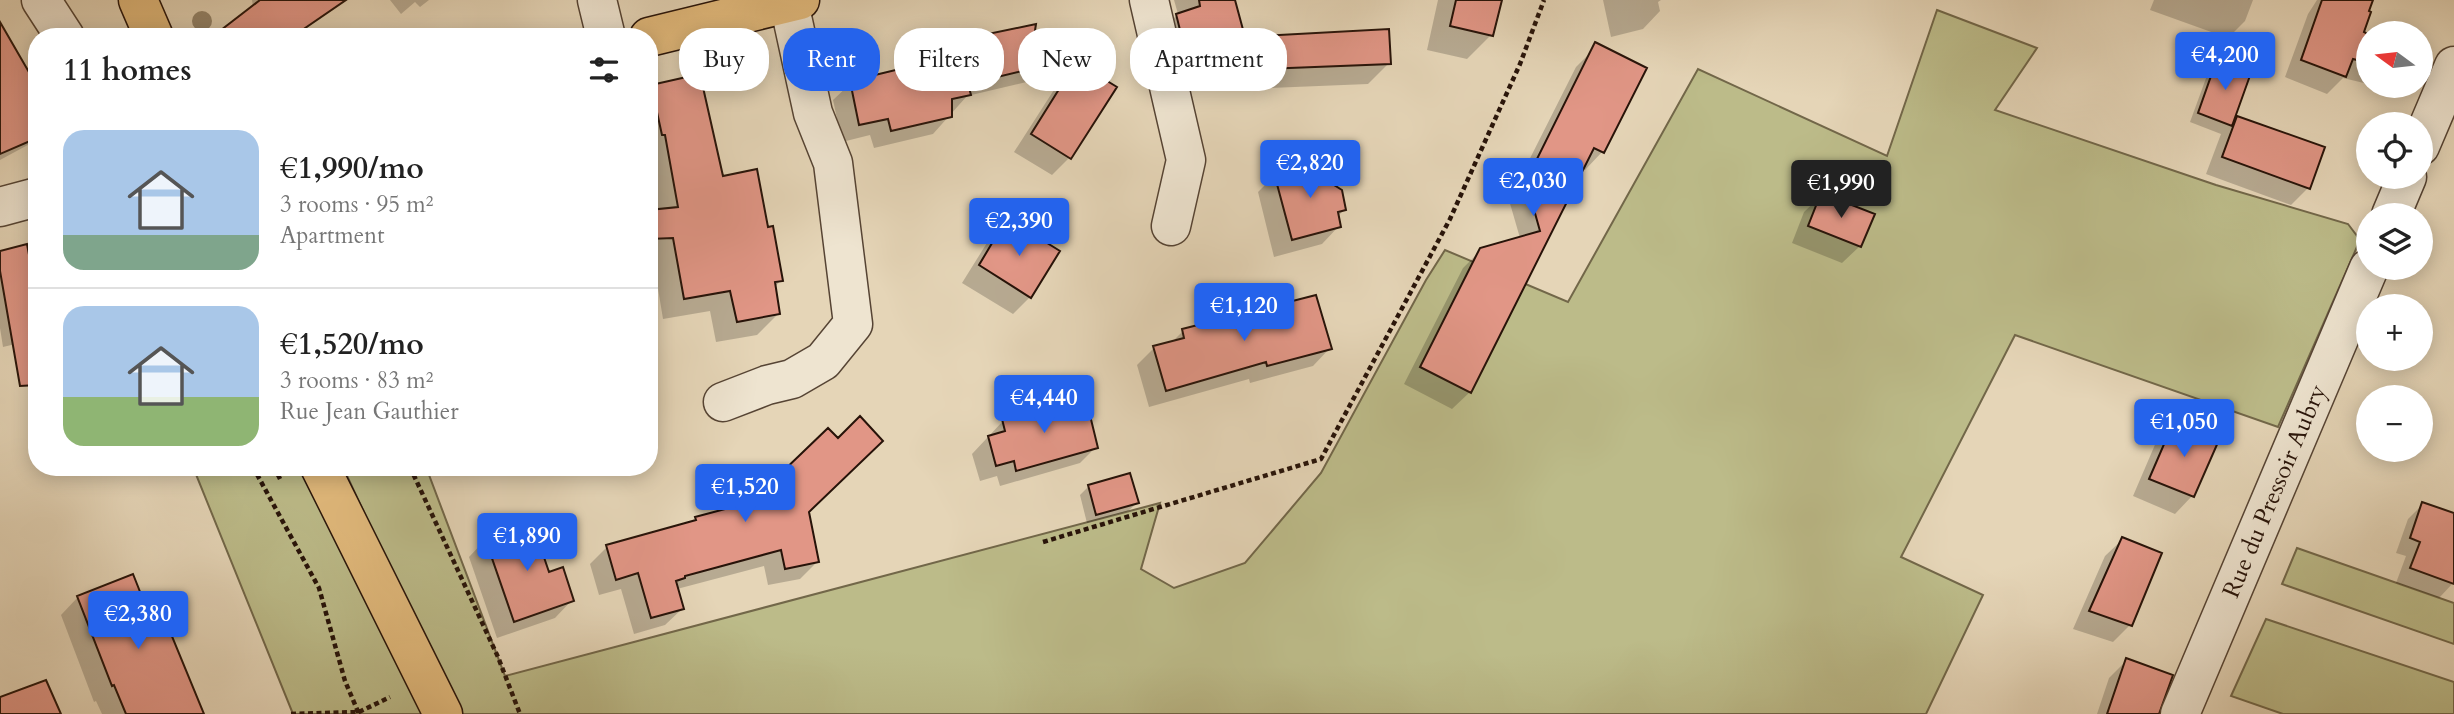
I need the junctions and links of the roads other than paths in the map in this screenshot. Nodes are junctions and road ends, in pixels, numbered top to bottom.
1 (41, 0) edge
2 (138, 0) edge
3 (597, 0) edge
4 (1149, 0) edge
5 (794, 1) edge
6 (59, 28) edge
7 (150, 28) edge
8 (604, 28) edge
9 (658, 35) edge
10 (2454, 66) edge
11 (2433, 115) edge
12 (28, 199) edge
13 (0, 206) edge
14 (1171, 226) dead end
15 (2364, 280) edge
16 (723, 402) dead end
17 (324, 476) edge
18 (443, 714) edge
19 (2180, 714) edge

1 - 6 street
2 - 7 main road
3 - 8 street
4 - 14 street
5 - 9 main road
5 - 16 street
10 - 11 street
12 - 13 street
15 - 19 street, Rue du Pressoir Aubry
17 - 18 main road

